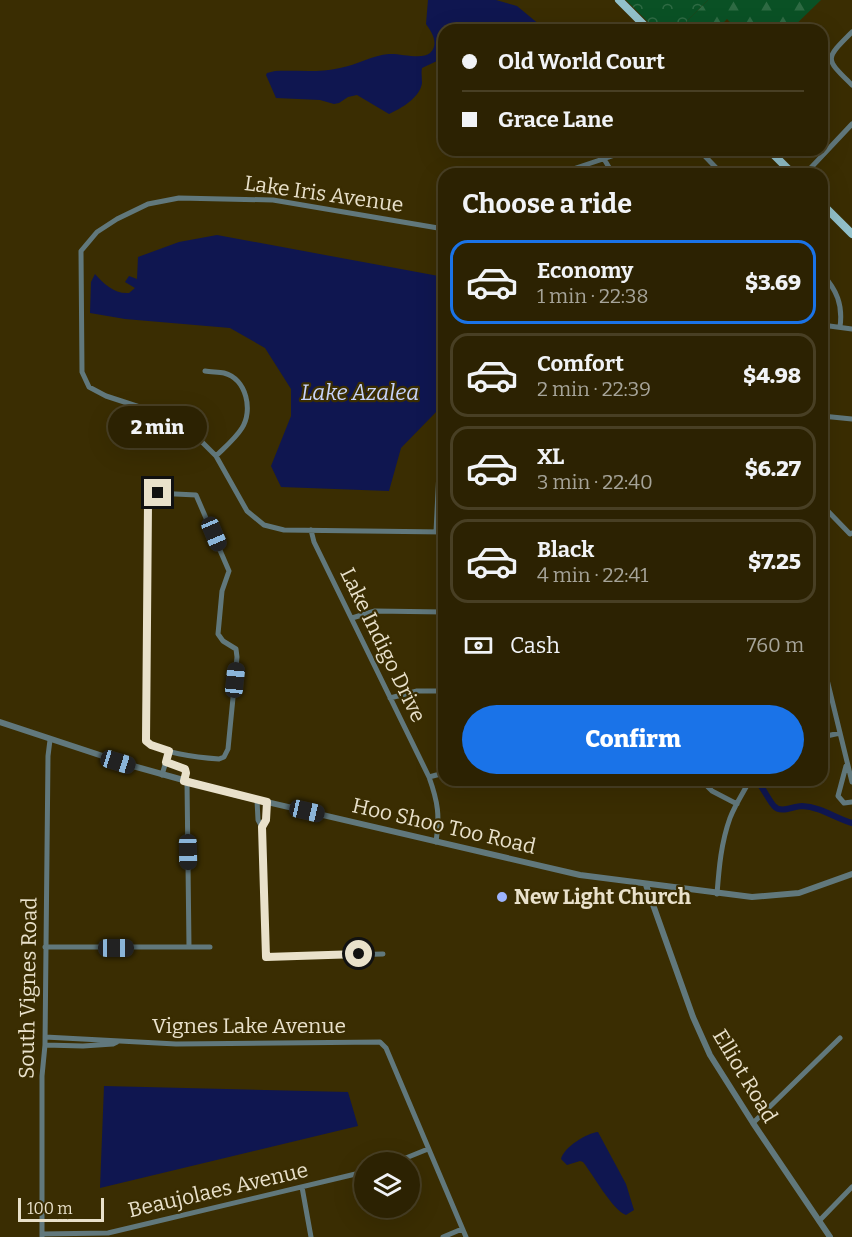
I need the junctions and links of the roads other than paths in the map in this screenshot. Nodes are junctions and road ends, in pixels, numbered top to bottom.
1 (620, 0) edge
2 (644, 24) edge
3 (852, 32) edge
4 (852, 85) edge
5 (852, 124) edge
6 (828, 150) edge
7 (613, 156) edge
8 (705, 156) edge
9 (775, 156) edge
10 (822, 156) edge
11 (604, 159) junction
12 (576, 168) edge
13 (609, 168) edge
14 (716, 168) edge
15 (787, 168) edge
16 (811, 168) edge
17 (828, 210) edge
18 (438, 228) edge
19 (852, 234) edge
20 (828, 281) edge
21 (828, 326) edge
22 (840, 327) junction
23 (852, 328) edge
24 (206, 371) dead end
25 (828, 417) edge
26 (852, 419) edge
27 (216, 456) junction
28 (438, 478) edge
29 (828, 511) edge
30 (311, 530) junction
31 (436, 532) joint
32 (851, 534) edge
33 (438, 612) edge
34 (352, 618) junction
35 (828, 684) edge
36 (438, 691) edge
37 (390, 698) junction
38 (0, 722) edge
39 (840, 733) junction
40 (828, 736) edge
41 (50, 740) junction
42 (169, 751) junction
43 (846, 761) junction
44 (166, 762) junction
45 (162, 775) junction
46 (438, 775) edge
47 (429, 777) junction
48 (185, 781) junction
49 (852, 782) edge
50 (707, 786) edge
51 (747, 786) edge
52 (257, 800) junction
53 (267, 802) junction
54 (852, 802) edge
55 (737, 804) junction
56 (262, 827) junction
57 (436, 842) junction
58 (852, 874) edge
59 (646, 885) junction
60 (717, 894) junction
61 (45, 947) junction
62 (189, 947) junction
63 (210, 947) dead end
64 (382, 954) dead end
65 (45, 1037) junction
66 (840, 1038) dead end
67 (117, 1042) junction
68 (45, 1045) junction
69 (753, 1123) junction
70 (428, 1149) junction
71 (420, 1152) edge
72 (354, 1174) edge
73 (302, 1187) junction
74 (852, 1187) edge
75 (819, 1221) junction
76 (462, 1229) junction
77 (42, 1236) edge
78 (311, 1237) edge
79 (443, 1237) edge
80 (466, 1237) edge
81 (830, 1237) edge

1 - 2 main road
3 - 4 street
5 - 6 street
7 - 11 street
8 - 14 street
9 - 15 main road
10 - 16 street
11 - 12 street
11 - 13 street
17 - 19 main road
18 - 27 street, Lake Iris Avenue
20 - 22 street
21 - 22 street
22 - 23 street
24 - 27 street
25 - 26 street
27 - 30 street, Lake Iris Avenue
28 - 31 street
29 - 32 street
30 - 31 street, Lake Iris Avenue
30 - 34 street, Lake Indigo Drive
33 - 34 street
34 - 37 street, Lake Indigo Drive
35 - 39 street
36 - 37 street
37 - 47 street, Lake Indigo Drive
38 - 41 street, Hoo Shoo Too Road
39 - 40 street
39 - 43 street
41 - 45 street, Hoo Shoo Too Road
41 - 61 street, South Vignes Road
42 - 42 street
42 - 44 street
43 - 49 street
43 - 54 street
44 - 45 street
44 - 48 street
45 - 48 street, Hoo Shoo Too Road
46 - 47 street
47 - 57 street, Lake Indigo Drive
48 - 52 street, Hoo Shoo Too Road
48 - 62 street
50 - 55 street
51 - 55 street
52 - 53 street, Hoo Shoo Too Road
52 - 56 street
53 - 56 street
53 - 57 street, Hoo Shoo Too Road
55 - 60 street
56 - 64 street
57 - 59 street, Hoo Shoo Too Road
58 - 60 street, Hoo Shoo Too Road
59 - 60 street, Hoo Shoo Too Road
59 - 69 street, Elliot Road
61 - 62 street
61 - 65 street, South Vignes Road
62 - 63 street
65 - 67 street, Vignes Lake Avenue
65 - 68 street, South Vignes Road
66 - 69 street
67 - 68 street, Vignes Lake Avenue
67 - 70 street, Vignes Lake Avenue
68 - 77 street, South Vignes Road
69 - 75 street, Elliot Road
70 - 71 street
70 - 76 street
72 - 73 street, Beaujolaes Avenue
73 - 77 street, Beaujolaes Avenue
73 - 78 street
74 - 75 street
75 - 81 street, Elliot Road
76 - 79 street
76 - 80 street

